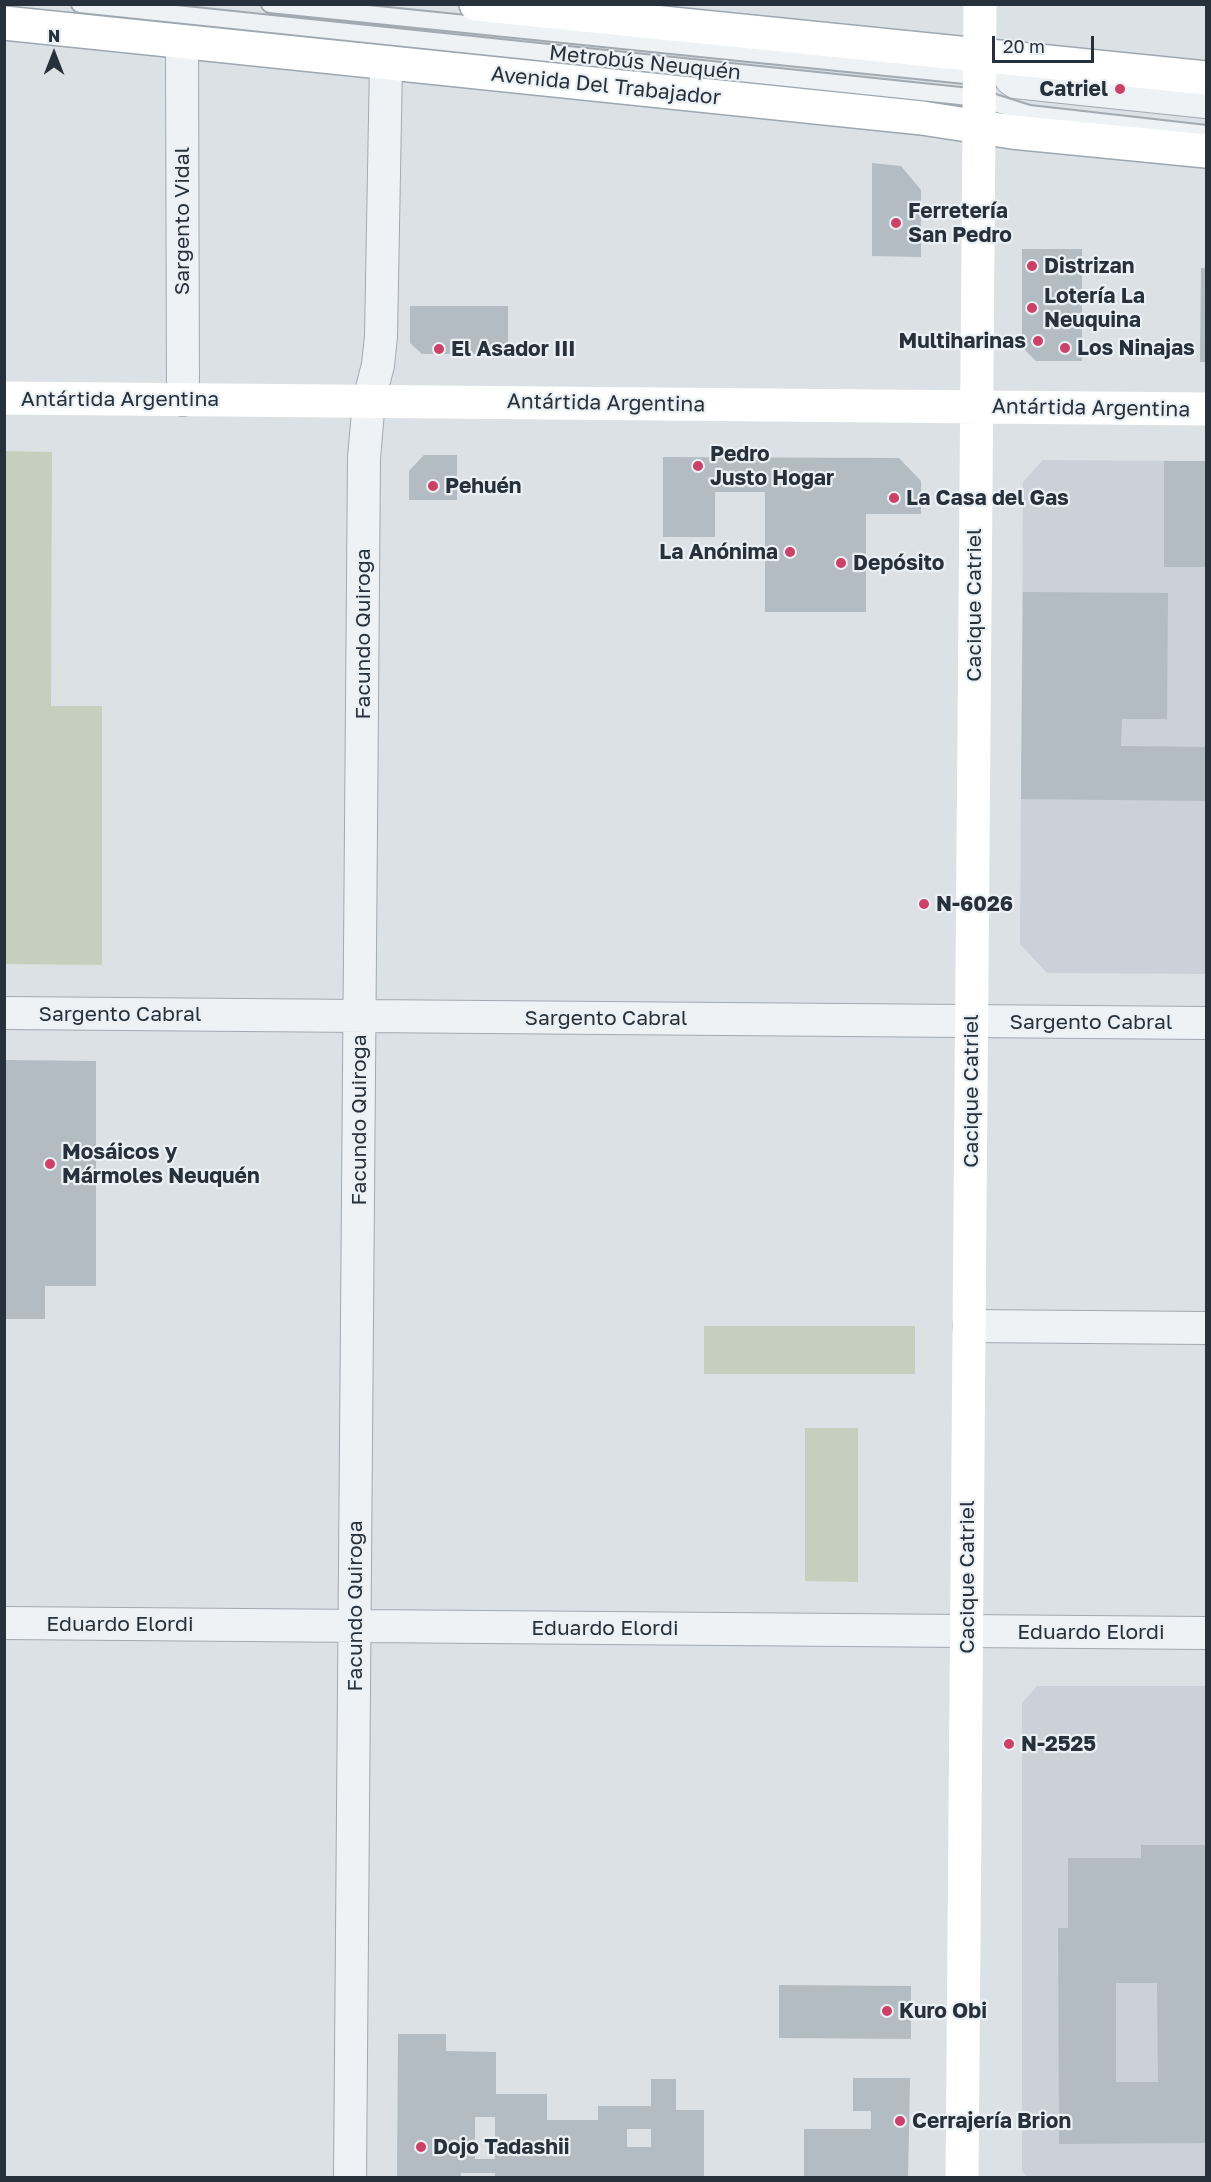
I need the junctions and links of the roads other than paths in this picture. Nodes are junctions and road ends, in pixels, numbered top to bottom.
1 (80, 4) edge
2 (270, 4) edge
3 (476, 4) edge
4 (980, 4) edge
5 (535, 7) edge
6 (4, 23) edge
7 (182, 42) junction
8 (386, 63) junction
9 (1206, 78) edge
10 (1206, 88) edge
11 (979, 89) junction
12 (1206, 102) edge
13 (1206, 114) edge
14 (1206, 134) edge
15 (1206, 151) edge
16 (4, 398) edge
17 (183, 400) junction
18 (369, 400) junction
19 (976, 406) junction
20 (1206, 409) edge
21 (4, 1013) edge
22 (360, 1016) junction
23 (971, 1021) junction
24 (1206, 1023) edge
25 (969, 1326) junction
26 (1206, 1328) edge
27 (4, 1623) edge
28 (355, 1626) junction
29 (967, 1631) junction
30 (1206, 1633) edge
31 (350, 2178) edge
32 (962, 2178) edge

1 - 11 lane, Metrobús Neuquén
2 - 11 lane, Metrobús Neuquén
3 - 5 main road, Avenida Del Trabajador
4 - 11 main road, Cacique Catriel
5 - 11 main road, Avenida Del Trabajador
6 - 7 main road, Avenida Del Trabajador
7 - 8 main road, Avenida Del Trabajador
7 - 17 street, Sargento Vidal
8 - 11 main road, Avenida Del Trabajador
8 - 18 street, Facundo Quiroga
9 - 11 main road, Avenida Del Trabajador
10 - 12 street
11 - 13 lane, Metrobús Neuquén
11 - 14 lane, Metrobús Neuquén
11 - 15 main road, Avenida Del Trabajador
11 - 19 main road, Cacique Catriel
16 - 17 main road, Antártida Argentina
17 - 18 main road, Antártida Argentina
18 - 19 main road, Antártida Argentina
18 - 22 street, Facundo Quiroga
19 - 20 main road, Antártida Argentina
19 - 23 main road, Cacique Catriel
21 - 22 street, Sargento Cabral
22 - 23 street, Sargento Cabral
22 - 28 street, Facundo Quiroga
23 - 24 street, Sargento Cabral
23 - 25 main road, Cacique Catriel
25 - 26 street
25 - 29 main road, Cacique Catriel
27 - 28 street, Eduardo Elordi
28 - 29 street, Eduardo Elordi
28 - 31 street, Facundo Quiroga
29 - 30 street, Eduardo Elordi
29 - 32 main road, Cacique Catriel

